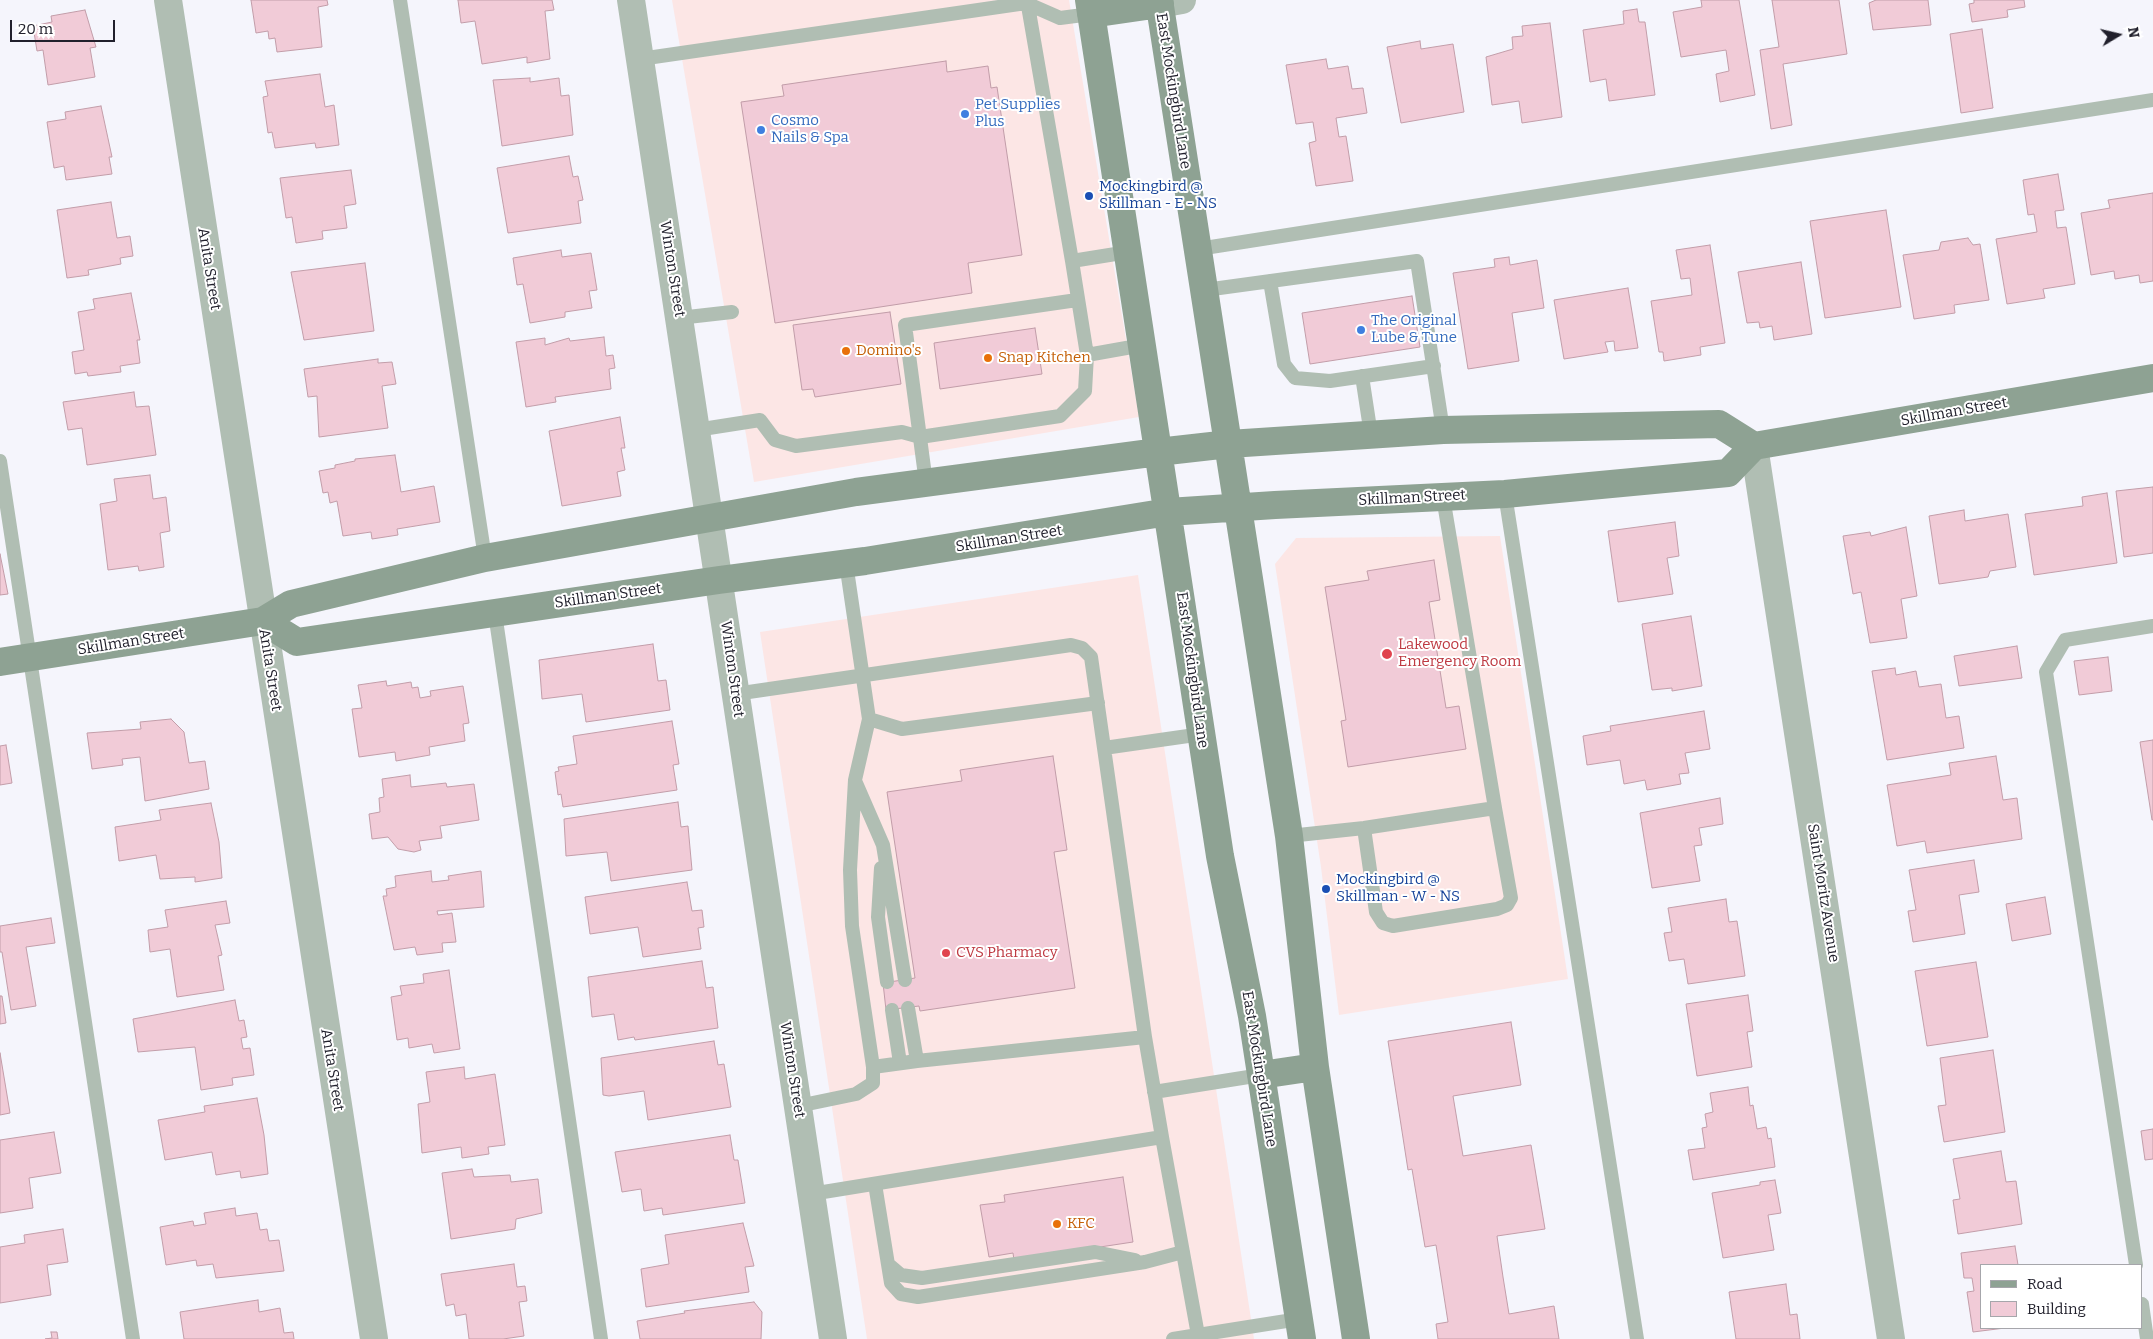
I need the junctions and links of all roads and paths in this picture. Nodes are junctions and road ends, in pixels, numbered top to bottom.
1 (168, 0) edge
2 (400, 0) edge
3 (631, 0) edge
4 (1167, 1) edge
5 (1027, 2) edge
6 (1090, 7) edge
7 (640, 59) junction
8 (2153, 100) edge
9 (1198, 249) junction
10 (1128, 252) junction
11 (1072, 261) junction
12 (1270, 281) junction
13 (1205, 290) junction
14 (1077, 300) junction
15 (732, 312) dead end
16 (679, 318) junction
17 (1143, 345) junction
18 (1087, 355) junction
19 (1434, 366) junction
20 (1362, 376) junction
21 (2153, 378) edge
22 (696, 430) junction
23 (1443, 430) junction
24 (1371, 435) junction
25 (920, 437) junction
26 (1229, 444) junction
27 (1754, 446) junction
28 (1158, 452) junction
29 (0, 462) edge
30 (926, 483) junction
31 (1505, 494) junction
32 (1443, 497) junction
33 (1240, 508) junction
34 (1168, 512) junction
35 (709, 518) junction
36 (485, 558) junction
37 (846, 563) junction
38 (719, 580) junction
39 (495, 613) junction
40 (263, 621) junction
41 (2153, 626) edge
42 (29, 657) junction
43 (0, 662) edge
44 (864, 676) junction
45 (735, 694) junction
46 (1098, 703) junction
47 (869, 719) junction
48 (1202, 734) junction
49 (1104, 748) junction
50 (855, 780) junction
51 (1495, 808) junction
52 (1364, 828) junction
53 (1289, 836) junction
54 (883, 845) junction
55 (905, 980) dead end
56 (887, 982) dead end
57 (908, 1008) dead end
58 (892, 1010) dead end
59 (1145, 1037) junction
60 (917, 1060) junction
61 (900, 1063) junction
62 (873, 1067) junction
63 (1315, 1067) junction
64 (1261, 1075) junction
65 (1154, 1092) junction
66 (798, 1106) junction
67 (1162, 1137) junction
68 (875, 1184) junction
69 (811, 1194) junction
70 (1183, 1252) junction
71 (1145, 1262) junction
72 (888, 1264) junction
73 (2136, 1264) edge
74 (2143, 1311) edge
75 (1301, 1329) edge
76 (1198, 1337) edge
77 (133, 1339) edge
78 (374, 1339) edge
79 (601, 1339) edge
80 (833, 1339) edge
81 (1172, 1339) edge
82 (1356, 1339) edge
83 (1637, 1339) edge
84 (1891, 1339) edge
85 (2147, 1339) edge

1 - 40 street, Anita Street
2 - 36 lane
3 - 7 street, Winton Street
4 - 6 main road
4 - 9 main road, East Mockingbird Lane
5 - 6 lane
5 - 7 lane
5 - 11 lane
6 - 10 main road, East Mockingbird Lane
7 - 16 street, Winton Street
8 - 9 lane
9 - 13 main road, East Mockingbird Lane
10 - 11 lane
10 - 17 main road, East Mockingbird Lane
11 - 14 lane
12 - 13 lane
12 - 19 lane
12 - 20 lane
13 - 26 main road, East Mockingbird Lane
14 - 18 lane
14 - 25 lane
15 - 16 lane
16 - 22 street, Winton Street
17 - 18 lane
17 - 28 main road, East Mockingbird Lane
18 - 25 lane
19 - 20 lane
19 - 23 lane
20 - 24 lane
21 - 27 main road, Skillman Street
22 - 25 lane
22 - 35 street, Winton Street
23 - 24 main road, Skillman Street
23 - 27 main road, Skillman Street
24 - 26 main road, Skillman Street
25 - 30 lane
26 - 28 main road, Skillman Street
26 - 33 main road, East Mockingbird Lane
27 - 31 main road, Skillman Street
27 - 84 street, Saint Moritz Avenue
28 - 30 main road, Skillman Street
28 - 34 main road, East Mockingbird Lane
29 - 42 lane
30 - 35 main road, Skillman Street
31 - 32 main road, Skillman Street
31 - 83 lane
32 - 33 main road, Skillman Street
32 - 51 lane
33 - 34 main road, Skillman Street
33 - 53 main road, East Mockingbird Lane
34 - 37 main road, Skillman Street
34 - 48 main road, East Mockingbird Lane
35 - 36 main road, Skillman Street
35 - 38 street, Winton Street
36 - 40 main road, Skillman Street
37 - 38 main road, Skillman Street
37 - 44 lane
38 - 39 main road, Skillman Street
38 - 45 street, Winton Street
39 - 40 main road, Skillman Street
39 - 79 lane
40 - 42 main road, Skillman Street
40 - 78 street, Anita Street
41 - 73 lane
42 - 43 main road, Skillman Street
42 - 77 lane
44 - 45 lane
44 - 46 lane
44 - 47 lane
45 - 66 street, Winton Street
46 - 47 lane
46 - 49 lane
47 - 50 lane
48 - 49 lane
48 - 64 main road, East Mockingbird Lane
49 - 59 lane
50 - 54 lane
50 - 62 lane
51 - 52 lane
51 - 52 lane
52 - 53 lane
53 - 63 main road, East Mockingbird Lane
54 - 55 lane
54 - 56 lane
57 - 60 lane
58 - 61 lane
59 - 60 lane
59 - 65 lane
60 - 61 lane
61 - 62 lane
62 - 66 lane
63 - 64 main road
63 - 82 main road, East Mockingbird Lane
64 - 65 lane
64 - 75 main road, East Mockingbird Lane
65 - 67 lane
66 - 69 street, Winton Street
67 - 68 lane
67 - 70 lane
68 - 69 lane
68 - 72 lane
69 - 80 street, Winton Street
70 - 71 lane
70 - 76 lane
71 - 72 lane
71 - 72 lane
74 - 85 lane
75 - 76 lane
76 - 81 lane

